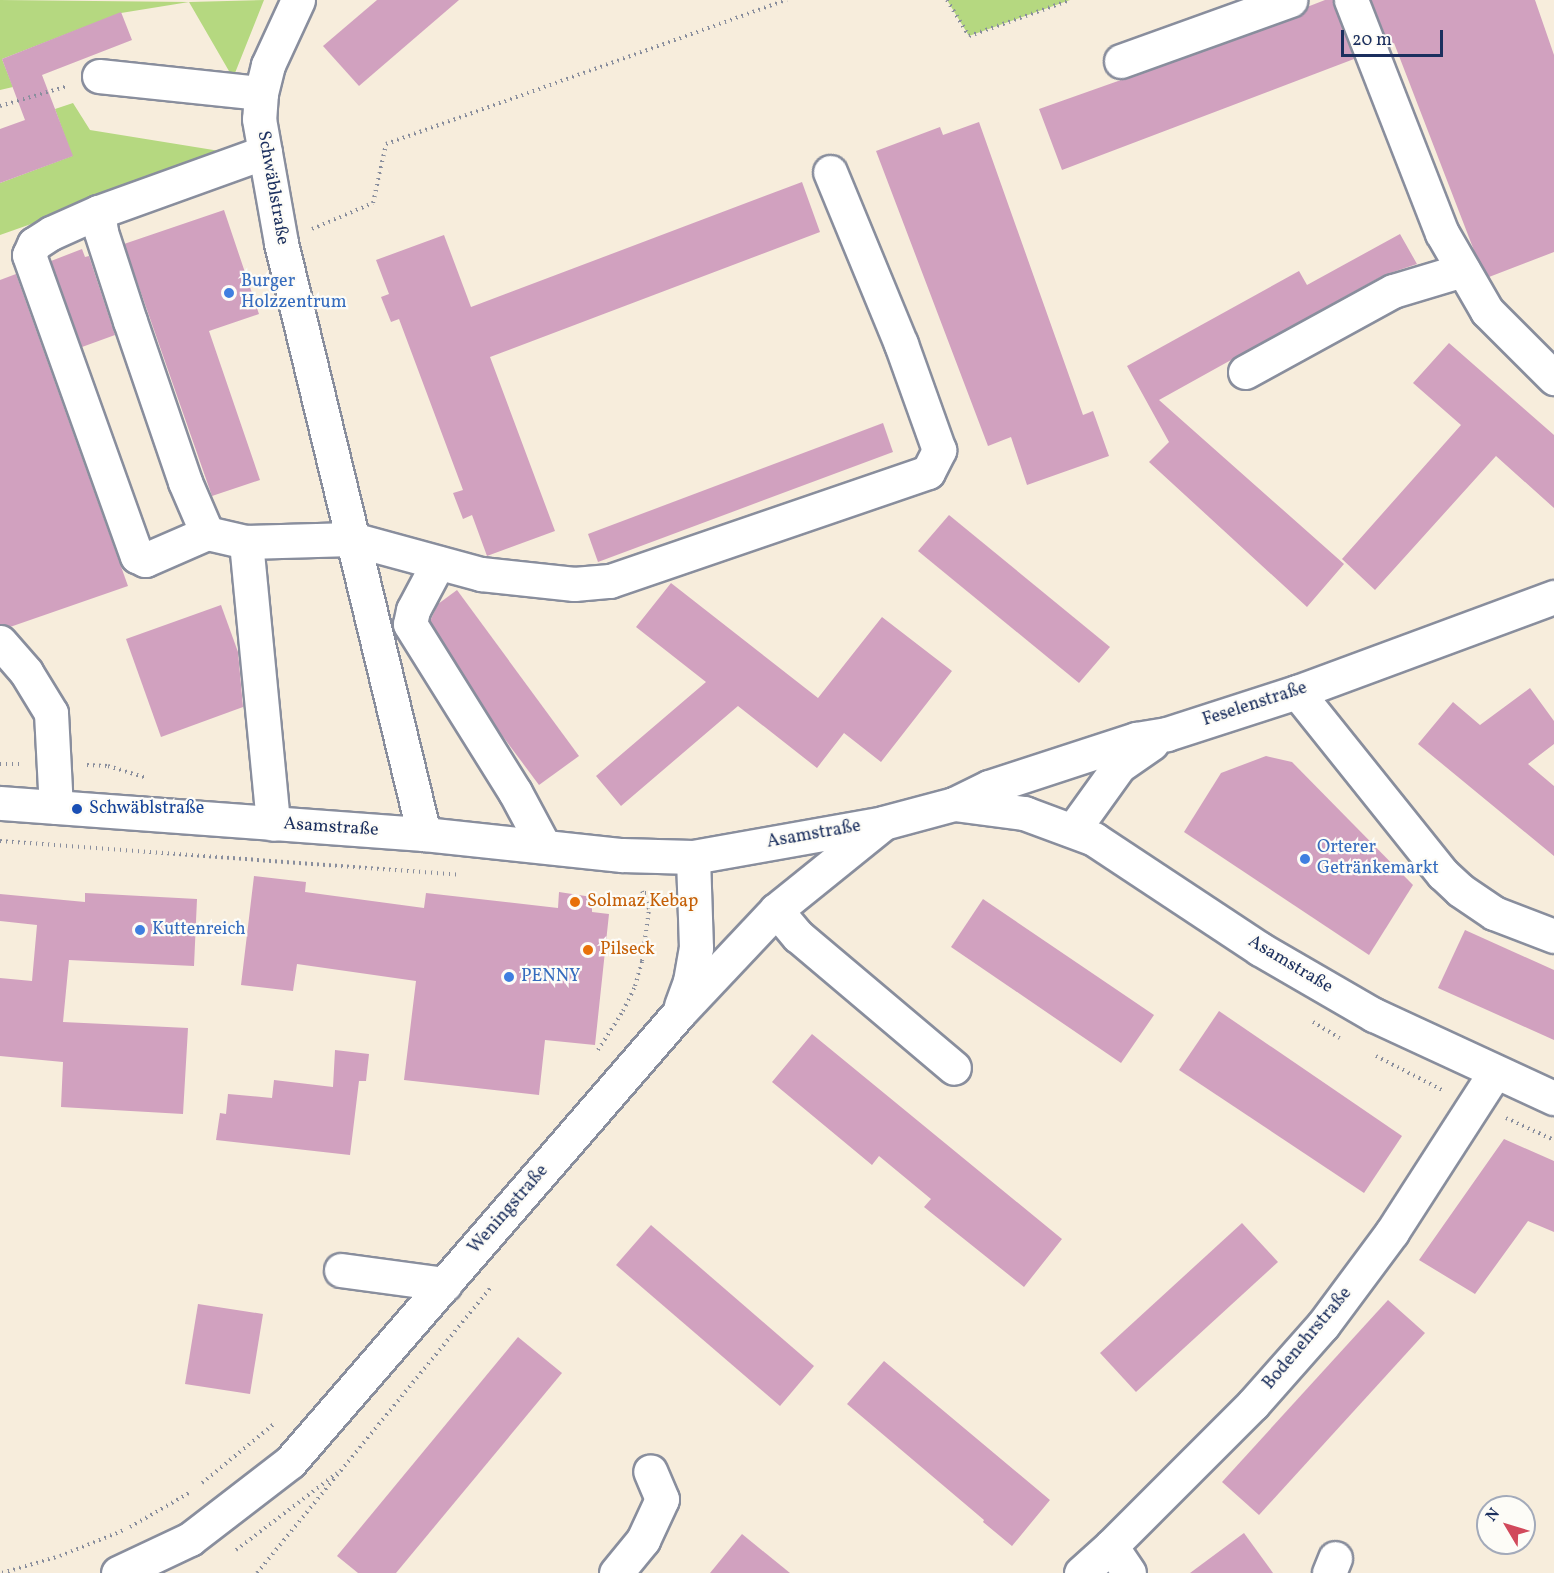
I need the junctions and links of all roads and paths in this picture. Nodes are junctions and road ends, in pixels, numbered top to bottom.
1 (298, 0) edge
2 (787, 0) edge
3 (946, 0) edge
4 (1070, 0) edge
5 (1290, 0) edge
6 (1351, 0) edge
7 (1121, 61) dead end
8 (99, 76) joint
9 (261, 93) junction
10 (0, 106) edge
11 (265, 152) junction
12 (830, 172) dead end
13 (98, 212) junction
14 (280, 243) junction
15 (1463, 270) junction
16 (1245, 372) dead end
17 (1554, 378) edge
18 (207, 533) junction
19 (352, 539) junction
20 (246, 542) junction
21 (438, 562) junction
22 (1554, 597) edge
23 (0, 642) edge
24 (1297, 692) junction
25 (1167, 734) junction
26 (0, 764) edge
27 (54, 765) junction
28 (156, 781) dead end
29 (0, 803) edge
30 (954, 804) junction
31 (56, 807) junction
32 (883, 823) junction
33 (273, 824) junction
34 (1073, 830) junction
35 (424, 834) junction
36 (0, 841) edge
37 (544, 846) junction
38 (693, 856) junction
39 (470, 875) dead end
40 (639, 889) dead end
41 (776, 910) junction
42 (1554, 936) edge
43 (679, 1013) junction
44 (1309, 1020) dead end
45 (1349, 1042) dead end
46 (1369, 1053) dead end
47 (591, 1058) dead end
48 (954, 1068) dead end
49 (1495, 1072) junction
50 (1554, 1098) edge
51 (1474, 1104) junction
52 (1554, 1140) edge
53 (341, 1270) dead end
54 (495, 1281) dead end
55 (445, 1284) junction
56 (282, 1418) dead end
57 (650, 1471) dead end
58 (1111, 1546) junction
59 (2, 1573) edge
60 (118, 1573) edge
61 (257, 1573) edge
62 (616, 1573) edge
63 (1081, 1573) edge
64 (1129, 1573) edge

1 - 9 street, Schwäblstraße
2 - 14 path
3 - 4 path
5 - 7 street
6 - 15 street
8 - 9 street
8 - 10 path
9 - 11 street, Schwäblstraße
11 - 13 street
11 - 14 street, Schwäblstraße
12 - 21 street
13 - 18 street
13 - 18 street
14 - 19 street, Schwäblstraße
15 - 16 street
15 - 17 street
18 - 20 street
19 - 20 street
19 - 21 street
19 - 35 street, Schwäblstraße
20 - 33 street
21 - 37 street
22 - 24 street, Feselenstraße
23 - 27 street
24 - 25 street, Feselenstraße
24 - 42 street
25 - 30 street, Feselenstraße
25 - 34 street
26 - 27 path
27 - 28 path
27 - 31 street
29 - 31 street, Asamstraße
30 - 32 street, Asamstraße
30 - 34 street, Asamstraße
31 - 33 street, Asamstraße
32 - 38 street, Asamstraße
32 - 41 street, Weningstraße
33 - 35 street, Asamstraße
34 - 49 street, Asamstraße
35 - 37 street, Asamstraße
36 - 39 path
37 - 38 street, Asamstraße
38 - 43 street
40 - 47 path
41 - 43 street, Weningstraße
41 - 48 street
43 - 55 street, Weningstraße
44 - 45 path
46 - 51 path
49 - 50 street, Asamstraße
49 - 51 street, Bodenehrstraße
51 - 52 path
51 - 58 street, Bodenehrstraße
53 - 55 street
54 - 61 path
55 - 60 street, Weningstraße
56 - 59 path
57 - 62 street
58 - 63 street, Bodenehrstraße
58 - 64 street

